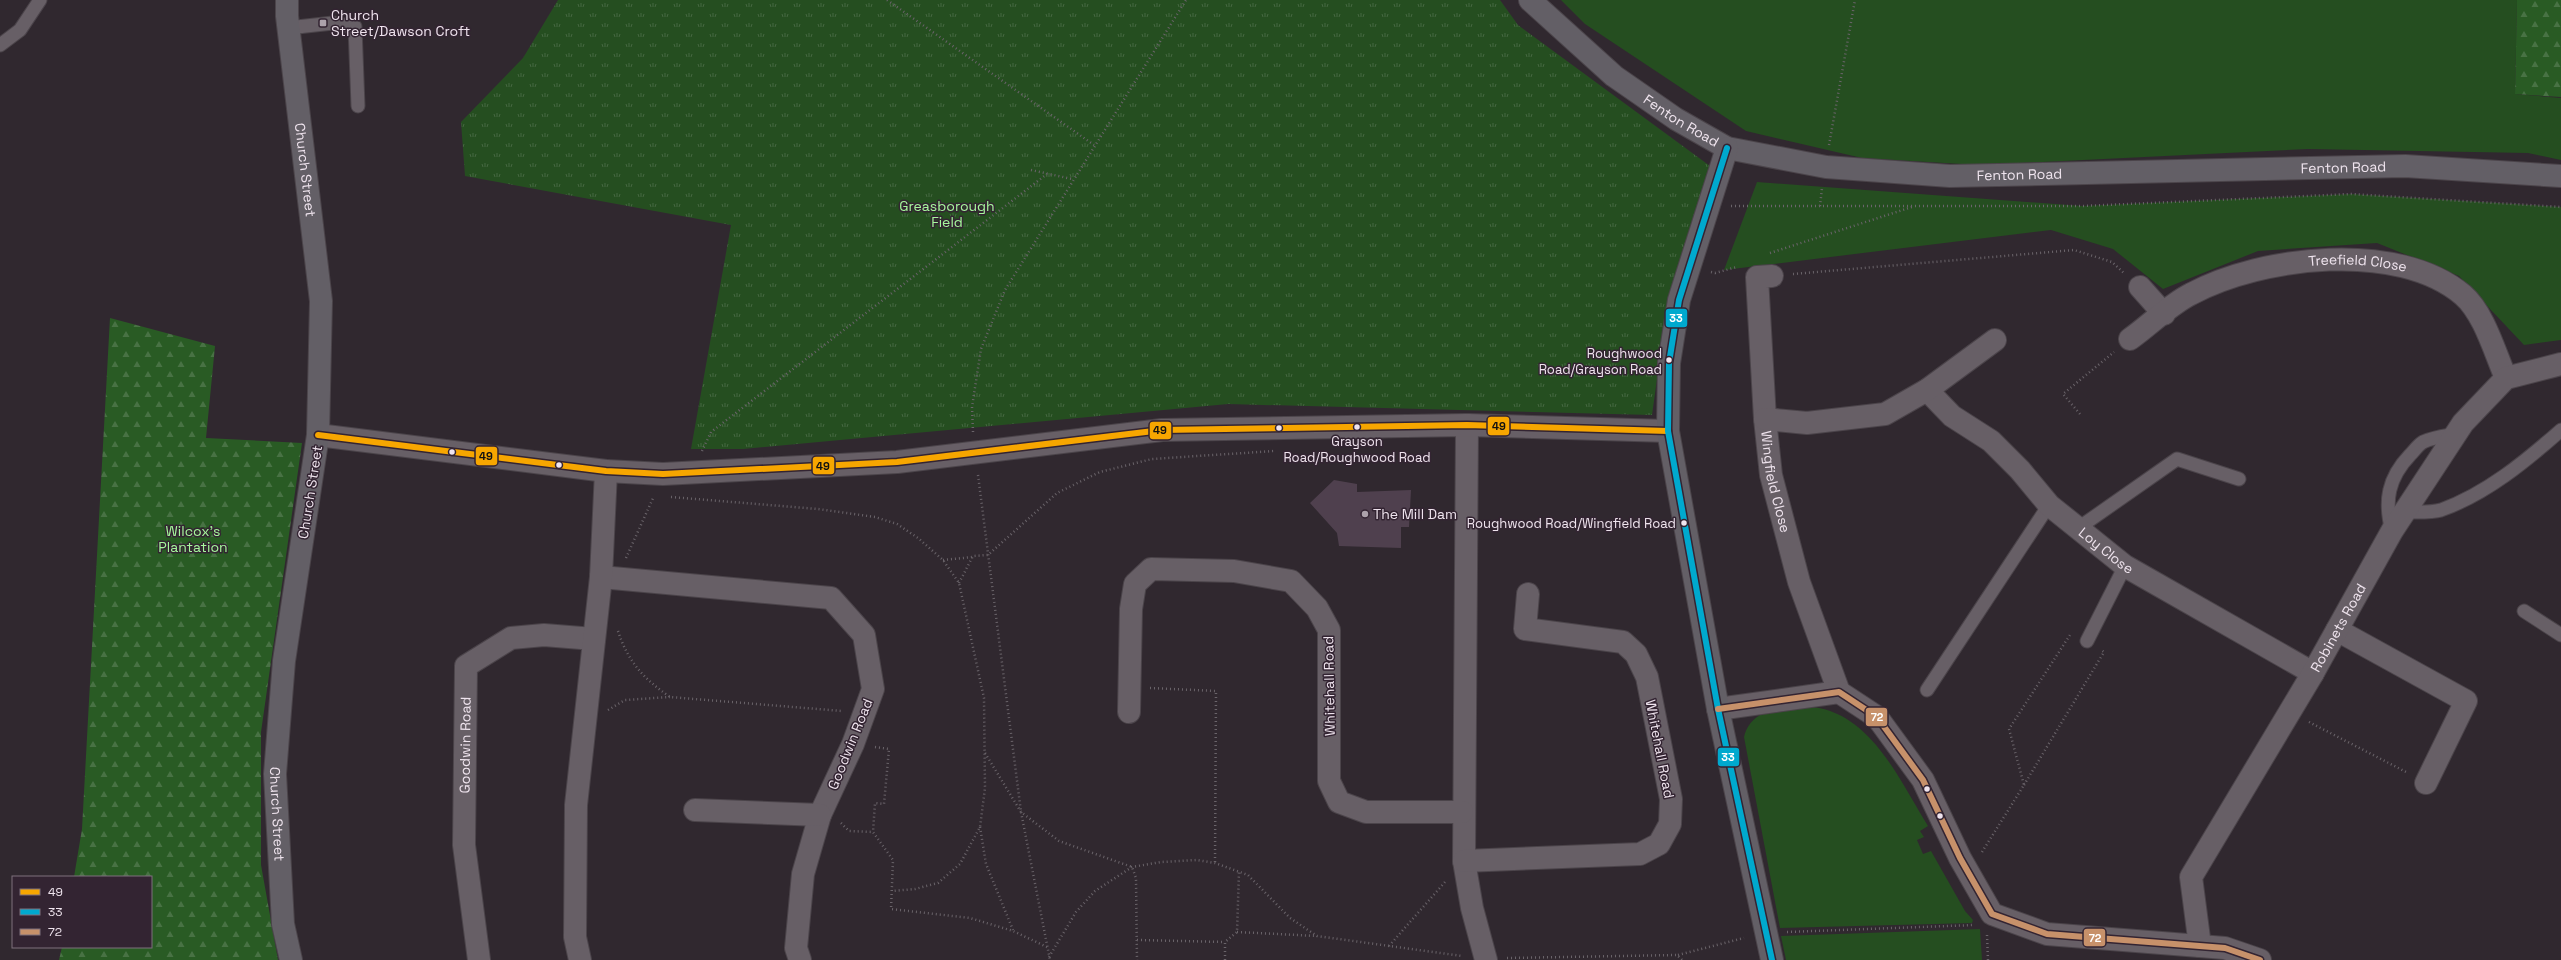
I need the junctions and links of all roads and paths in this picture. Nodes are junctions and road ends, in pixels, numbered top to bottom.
1 (40, 0) edge
2 (287, 0) edge
3 (887, 0) edge
4 (1530, 0) edge
5 (1855, 0) edge
6 (288, 28) junction
7 (0, 45) edge
8 (358, 106) dead end
9 (1094, 145) dead end
10 (1829, 147) dead end
11 (1727, 148) junction
12 (1031, 170) dead end
13 (1047, 174) junction
14 (2561, 176) edge
15 (1072, 179) dead end
16 (1822, 187) dead end
17 (1709, 200) junction
18 (1820, 206) junction
19 (1914, 206) junction
20 (2561, 207) edge
21 (1689, 265) junction
22 (1738, 267) dead end
23 (1765, 276) junction
24 (2140, 287) joint
25 (2164, 314) junction
26 (2130, 339) joint
27 (1995, 340) dead end
28 (2561, 364) edge
29 (2506, 378) junction
30 (1927, 390) junction
31 (2080, 414) dead end
32 (1765, 419) junction
33 (1467, 425) junction
34 (2561, 430) edge
35 (1668, 431) junction
36 (2456, 434) junction
37 (318, 435) junction
38 (1277, 450) dead end
39 (606, 471) junction
40 (692, 473) junction
41 (2239, 479) dead end
42 (654, 496) dead end
43 (2049, 505) junction
44 (2404, 512) junction
45 (2077, 529) junction
46 (2392, 531) junction
47 (973, 556) junction
48 (943, 560) dead end
49 (2125, 566) junction
50 (609, 578) junction
51 (959, 583) dead end
52 (1528, 594) dead end
53 (2524, 611) dead end
54 (615, 624) dead end
55 (2337, 630) junction
56 (2561, 635) edge
57 (594, 639) junction
58 (2087, 641) junction
59 (2314, 673) junction
60 (1129, 686) junction
61 (1927, 690) dead end
62 (1839, 692) junction
63 (670, 697) junction
64 (1718, 709) junction
65 (1129, 712) dead end
66 (2290, 712) junction
67 (864, 713) junction
68 (584, 730) junction
69 (853, 744) junction
70 (985, 752) dead end
71 (2426, 783) joint
72 (2024, 785) junction
73 (695, 810) dead end
74 (1462, 812) junction
75 (820, 815) junction
76 (980, 827) dead end
77 (873, 832) junction
78 (1464, 861) junction
79 (1215, 863) junction
80 (1132, 867) junction
81 (1239, 872) junction
82 (1969, 873) junction
83 (1989, 920) junction
84 (1013, 931) junction
85 (1237, 932) junction
86 (1766, 932) junction
87 (1317, 936) junction
88 (1136, 940) junction
89 (1225, 942) junction
90 (1389, 946) junction
91 (2200, 946) junction
92 (1047, 947) dead end
93 (1677, 955) junction
94 (1049, 958) dead end
95 (1486, 959) edge
96 (291, 960) edge
97 (479, 960) edge
98 (580, 960) edge
99 (800, 960) edge
100 (1137, 960) edge
101 (1225, 960) edge
102 (1682, 960) edge
103 (1772, 960) edge
104 (1988, 960) edge
105 (2260, 960) edge

1 - 7 lane
2 - 6 street, Church Street
3 - 9 path
4 - 11 street, Fenton Road
5 - 10 path
6 - 8 lane
6 - 37 street, Church Street
11 - 14 street, Fenton Road
11 - 17 street
12 - 13 path
13 - 15 path
13 - 40 path
16 - 18 path
17 - 18 path
17 - 21 street
18 - 19 path
19 - 20 path
19 - 23 path
21 - 22 path
21 - 35 street
23 - 24 path
23 - 32 street, Wingfield Close
24 - 25 street
25 - 26 street, Treefield Close
25 - 29 street, Treefield Close
26 - 31 path
27 - 30 street
28 - 29 street
29 - 36 street, Robinets Road
30 - 32 street
30 - 43 street, Loy Close
32 - 62 street, Wingfield Close
33 - 35 street
33 - 40 street
33 - 74 street
34 - 44 lane
35 - 64 street
36 - 44 street, Robinets Road
36 - 46 lane
37 - 39 street
37 - 96 street, Church Street
38 - 47 path
39 - 40 street
39 - 50 street
41 - 45 lane
42 - 50 path
43 - 45 street, Loy Close
43 - 61 lane
44 - 46 street, Robinets Road
45 - 49 street, Loy Close
46 - 55 street, Robinets Road
47 - 48 path
47 - 51 path
49 - 58 lane
49 - 59 street, Loy Close
50 - 57 street
50 - 67 street, Goodwin Road
52 - 78 street, Whitehall Road
53 - 56 lane
54 - 63 path
55 - 59 street, Robinets Road
55 - 71 street
57 - 68 street
57 - 97 street, Goodwin Road
58 - 72 path
58 - 72 path
59 - 66 street, Robinets Road
60 - 65 street, Whitehall Road
60 - 74 street, Whitehall Road
60 - 79 path
62 - 64 street
62 - 82 street
63 - 67 path
63 - 68 path
64 - 86 street
66 - 71 path
66 - 91 street, Robinets Road
67 - 69 street, Goodwin Road
68 - 98 street
69 - 75 street, Goodwin Road
69 - 77 path
70 - 80 path
72 - 82 path
73 - 75 street
74 - 78 street
75 - 77 path
75 - 99 street, Goodwin Road
76 - 84 path
77 - 84 path
78 - 90 path
78 - 95 street
79 - 80 path
79 - 81 path
80 - 88 path
80 - 94 path
81 - 85 path
81 - 87 path
82 - 83 street
83 - 86 path
83 - 91 street
83 - 104 path
84 - 92 path
85 - 87 path
85 - 89 path
86 - 93 path
86 - 103 street
87 - 90 path
88 - 89 path
88 - 100 path
89 - 101 path
90 - 95 path
91 - 105 street
93 - 95 path
93 - 102 path

